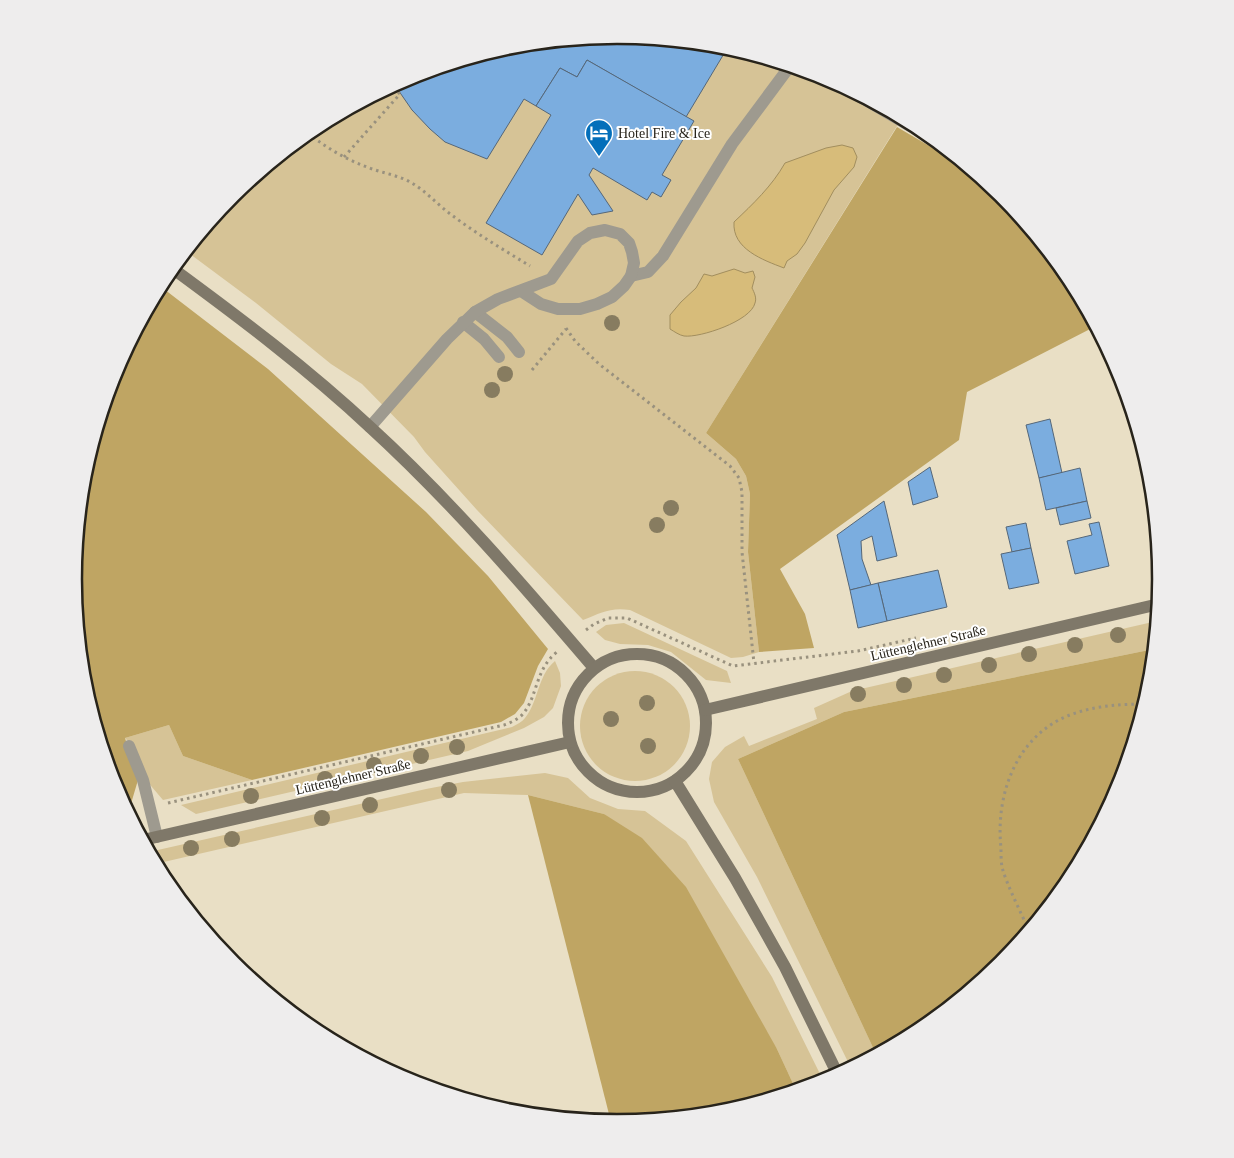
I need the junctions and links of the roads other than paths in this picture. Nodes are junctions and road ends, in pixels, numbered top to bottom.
1 (786, 71) edge
2 (178, 273) edge
3 (631, 276) junction
4 (521, 291) junction
5 (475, 312) junction
6 (463, 322) junction
7 (520, 352) dead end
8 (499, 356) dead end
9 (370, 427) junction
10 (1151, 606) edge
11 (594, 668) junction
12 (705, 710) junction
13 (570, 742) junction
14 (129, 746) dead end
15 (675, 781) junction
16 (157, 837) junction
17 (149, 839) edge
18 (835, 1068) edge

1 - 3 lane
2 - 9 main road
3 - 4 lane
3 - 4 lane
4 - 5 lane
5 - 6 lane
5 - 7 lane
6 - 8 lane
6 - 9 lane
9 - 11 main road
10 - 12 main road, Lüttenglehner Straße
11 - 12 main road
11 - 13 main road
12 - 15 main road
13 - 15 main road
13 - 16 main road, Lüttenglehner Straße
14 - 16 lane
15 - 18 main road
16 - 17 main road, Lüttenglehner Straße

